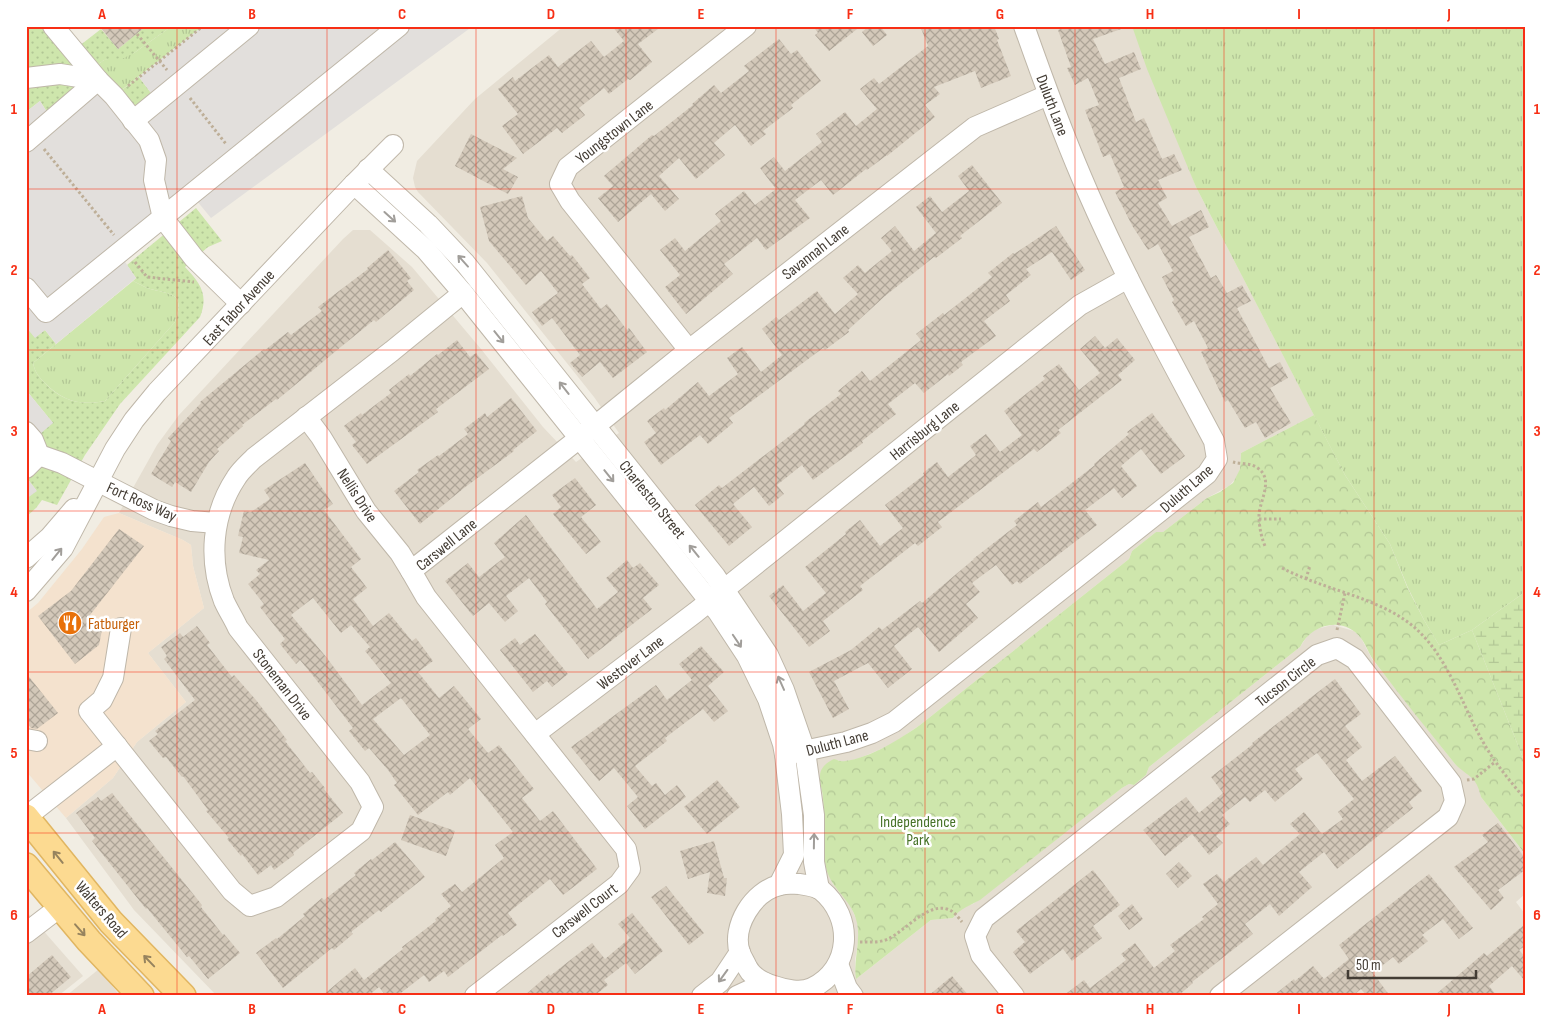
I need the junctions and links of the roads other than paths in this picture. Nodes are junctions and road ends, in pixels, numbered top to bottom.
1 (53, 26) edge
2 (249, 26) edge
3 (399, 26) edge
4 (746, 26) edge
5 (1024, 26) edge
6 (26, 78) edge
7 (98, 80) junction
8 (1048, 95) junction
9 (134, 120) junction
10 (30, 139) edge
11 (393, 145) dead end
12 (368, 169) junction
13 (354, 184) junction
14 (163, 218) junction
15 (1128, 278) junction
16 (26, 288) edge
17 (463, 293) junction
18 (241, 304) junction
19 (689, 350) junction
20 (306, 417) junction
21 (594, 426) junction
22 (26, 432) edge
23 (579, 438) junction
24 (32, 461) edge
25 (98, 481) junction
26 (216, 523) junction
27 (26, 558) edge
28 (411, 571) junction
29 (26, 592) edge
30 (716, 595) junction
31 (121, 628) dead end
32 (535, 734) junction
33 (116, 746) junction
34 (805, 751) junction
35 (785, 755) junction
36 (26, 817) edge
37 (26, 866) edge
38 (779, 885) junction
39 (820, 889) junction
40 (60, 907) junction
41 (26, 933) edge
42 (740, 952) junction
43 (838, 964) junction
44 (765, 983) junction
45 (816, 992) edge
46 (141, 996) edge
47 (183, 996) edge
48 (475, 996) edge
49 (702, 996) edge
50 (737, 996) edge
51 (853, 996) edge
52 (1014, 996) edge
53 (1220, 996) edge

1 - 7 street
2 - 9 street
3 - 14 street
4 - 19 street, Youngstown Lane
5 - 8 street, Duluth Lane
6 - 7 street
7 - 9 street
7 - 10 street
8 - 15 street, Duluth Lane
8 - 19 street, Savannah Lane
9 - 14 street
11 - 12 street, East Tabor Avenue
12 - 13 street, East Tabor Avenue
21 -> 12 street, Charleston Street
13 -> 17 street, Charleston Street
13 - 18 street, East Tabor Avenue
14 - 16 street
14 - 18 street
15 - 30 street, Harrisburg Lane
15 - 34 street, Duluth Lane
17 - 20 street, Stoneman Drive
17 -> 23 street, Charleston Street
18 - 25 street, East Tabor Avenue
19 - 21 street, Savannah Lane
20 - 26 street, Stoneman Drive
20 - 28 street, Nellis Drive
21 - 23 street, Carswell Lane
30 -> 21 street, Charleston Street
22 - 24 street
23 - 28 street, Carswell Lane
23 -> 30 street, Charleston Street
24 - 25 street, Fort Ross Way
25 - 26 street, Fort Ross Way
25 - 27 street, East Tabor Avenue
29 -> 25 street, East Tabor Avenue
26 - 33 street, Stoneman Drive
28 - 32 street, Carswell Lane
30 - 32 street, Westover Lane
34 -> 30 street, Charleston Street
30 -> 35 street, Charleston Street
31 - 33 street
32 - 48 street, Carswell Court
33 - 36 street
34 - 35 street, Duluth Lane
39 -> 34 street, Charleston Street
35 - 38 street, Charleston Street
47 -> 36 main road, Walters Road
37 - 40 main road, Walters Road
38 - 39 street
38 - 42 street
39 - 43 street
40 - 41 street
40 -> 46 main road, Walters Road
42 - 44 street
42 -> 49 street
43 - 45 street
43 - 51 street
44 - 45 street
44 - 50 street
52 - 53 street, Tucson Circle

